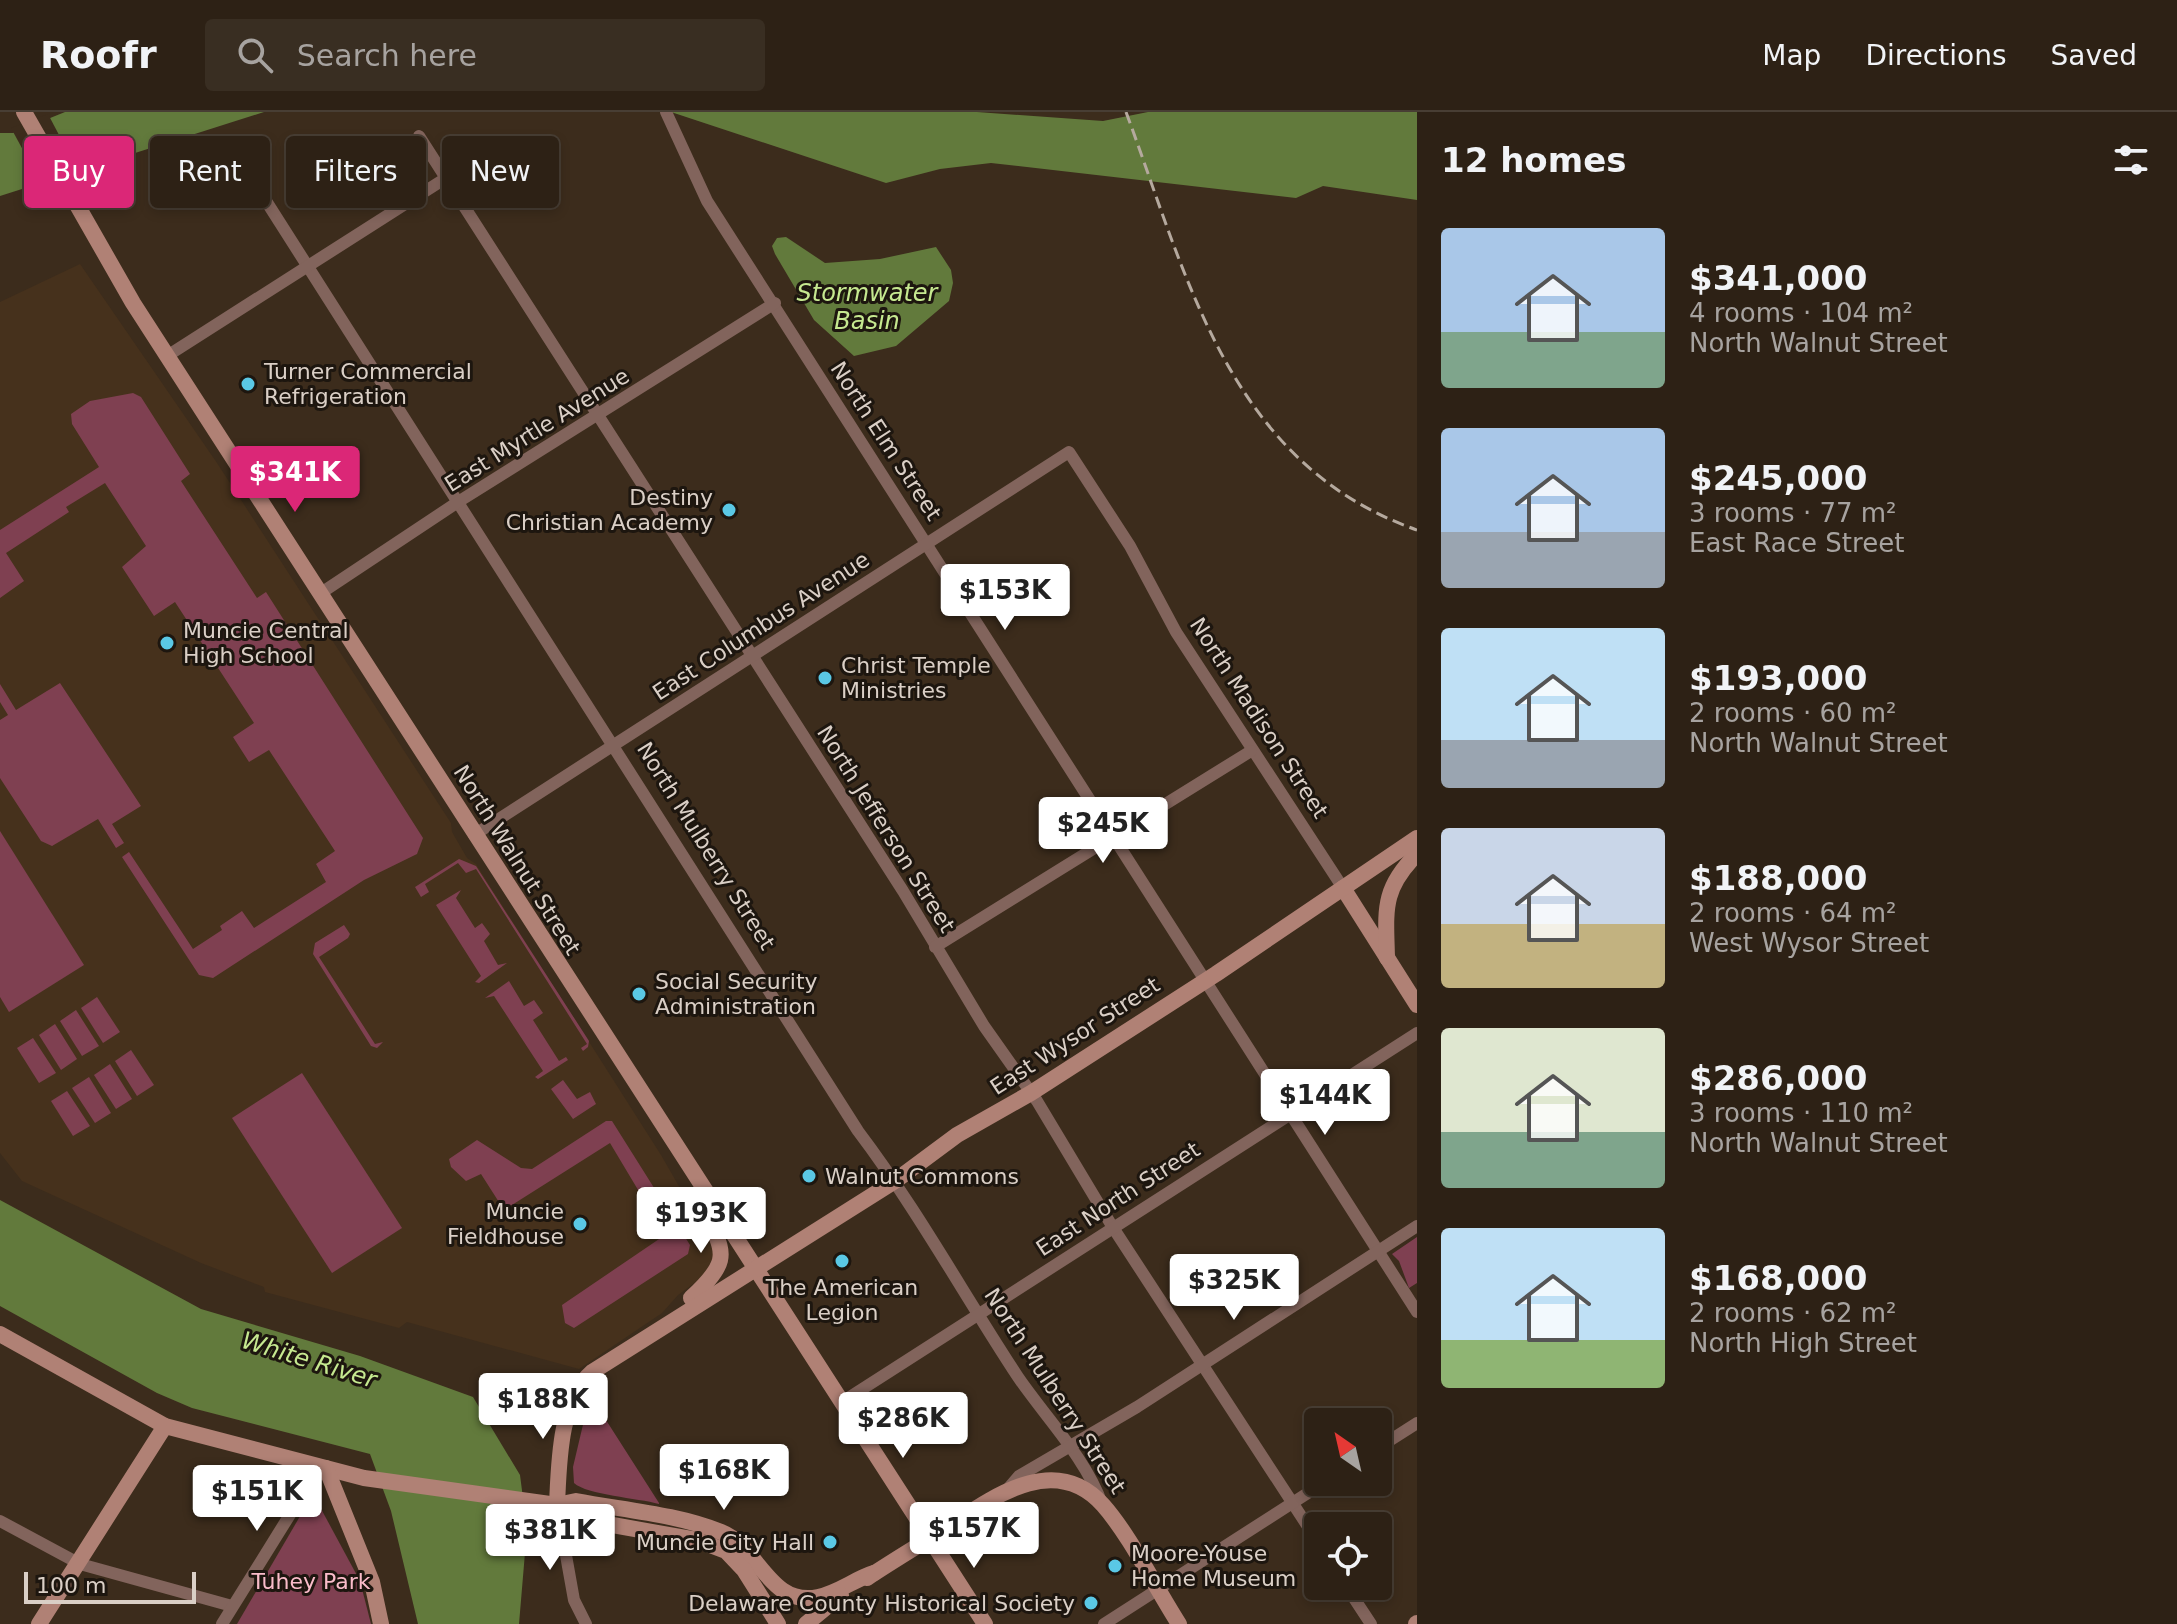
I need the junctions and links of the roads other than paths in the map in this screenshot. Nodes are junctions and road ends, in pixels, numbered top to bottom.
1 (24, 112) edge
2 (666, 112) edge
3 (426, 147) edge
4 (442, 172) edge
5 (442, 181) edge
6 (270, 206) edge
7 (465, 208) edge
8 (309, 266) junction
9 (775, 303) junction
10 (167, 356) junction
11 (598, 414) junction
12 (1069, 452) joint
13 (458, 502) junction
14 (928, 543) junction
15 (321, 593) junction
16 (753, 655) junction
17 (615, 743) junction
18 (1251, 751) junction
19 (474, 835) junction
20 (1114, 837) junction
21 (1417, 838) edge
22 (1417, 854) edge
23 (1343, 888) junction
24 (935, 947) junction
25 (1387, 960) junction
26 (1206, 979) junction
27 (1417, 1005) edge
28 (1417, 1033) edge
29 (1031, 1093) junction
30 (1289, 1114) junction
31 (698, 1180) junction
32 (895, 1181) junction
33 (1112, 1226) junction
34 (1417, 1226) edge
35 (1379, 1251) junction
36 (754, 1267) junction
37 (1417, 1312) edge
38 (980, 1316) junction
39 (668, 1323) junction
40 (0, 1334) edge
41 (1203, 1364) junction
42 (842, 1402) junction
43 (1417, 1423) edge
44 (165, 1426) junction
45 (1392, 1439) edge
46 (1067, 1446) junction
47 (326, 1468) junction
48 (1007, 1490) junction
49 (1304, 1496) edge
50 (1293, 1503) junction
51 (557, 1505) junction
52 (1103, 1505) junction
53 (1304, 1520) edge
54 (0, 1521) edge
55 (930, 1539) junction
56 (80, 1564) junction
57 (874, 1573) junction
58 (1157, 1590) junction
59 (1355, 1600) edge
60 (232, 1606) junction
61 (39, 1624) edge
62 (222, 1624) edge
63 (381, 1624) edge
64 (586, 1624) edge
65 (778, 1624) edge
66 (806, 1624) edge
67 (985, 1624) edge
68 (1104, 1624) edge
69 (1179, 1624) edge
70 (1371, 1624) edge

1 - 10 main road, North Walnut Street
2 - 9 street, North Elm Street
3 - 4 street, North Jefferson Street
5 - 8 street
6 - 8 street, North Mulberry Street
7 - 11 street, North Jefferson Street
8 - 10 street
8 - 13 street, North Mulberry Street
9 - 11 street, East Myrtle Avenue
9 - 14 street, North Elm Street
10 - 15 main road, North Walnut Street
11 - 13 street, East Myrtle Avenue
11 - 16 street, North Jefferson Street
12 - 14 street, East Columbus Avenue
12 - 18 street, North Madison Street
13 - 15 street, East Myrtle Avenue
13 - 17 street, North Mulberry Street
14 - 16 street, East Columbus Avenue
14 - 20 street, North Elm Street
15 - 19 main road, North Walnut Street
16 - 17 street, East Columbus Avenue
16 - 24 street, North Jefferson Street
17 - 19 street, East Columbus Avenue
17 - 32 street, North Mulberry Street
18 - 20 street
18 - 23 street, North Madison Street
19 - 31 main road, North Walnut Street
20 - 24 street
20 - 26 street, North Elm Street
21 - 23 main road, East Wysor Street
22 - 25 main road
23 - 25 main road, North Madison Street
23 - 26 main road, East Wysor Street
24 - 29 street, North Jefferson Street
25 - 27 main road, North Madison Street
26 - 29 main road, East Wysor Street
26 - 30 street, North Elm Street
28 - 30 street, East North Street
29 - 32 main road, East Wysor Street
29 - 33 street, North Jefferson Street
30 - 33 street, East North Street
30 - 35 street, North Elm Street
31 - 36 main road, North Walnut Street
31 - 39 main road
32 - 36 main road, East Wysor Street
32 - 38 street, North Mulberry Street
33 - 38 street, East North Street
33 - 41 street, North Jefferson Street
34 - 35 street
35 - 37 street, North Elm Street
35 - 41 street
36 - 39 main road, East Wysor Street
36 - 42 main road, North Walnut Street
38 - 42 street, East North Street
38 - 46 street, North Mulberry Street
39 - 51 main road
40 - 44 main road
41 - 46 street
41 - 50 street, North Jefferson Street
42 - 55 main road, North Walnut Street
43 - 45 street
44 - 47 main road
44 - 56 main road
46 - 48 street
46 - 52 street, North Mulberry Street
47 - 51 main road
47 - 60 street
47 - 63 main road
48 - 52 main road
48 - 55 main road
49 - 50 street
50 - 53 street, North Jefferson Street
50 - 58 street
51 - 57 main road
51 - 64 street
51 - 65 main road
52 - 58 main road, North Mulberry Street
54 - 56 street
55 - 57 main road
55 - 67 main road, North Walnut Street
56 - 60 street
56 - 61 main road
57 - 66 main road
58 - 68 street
58 - 69 main road, North Mulberry Street
59 - 70 street
60 - 62 street

